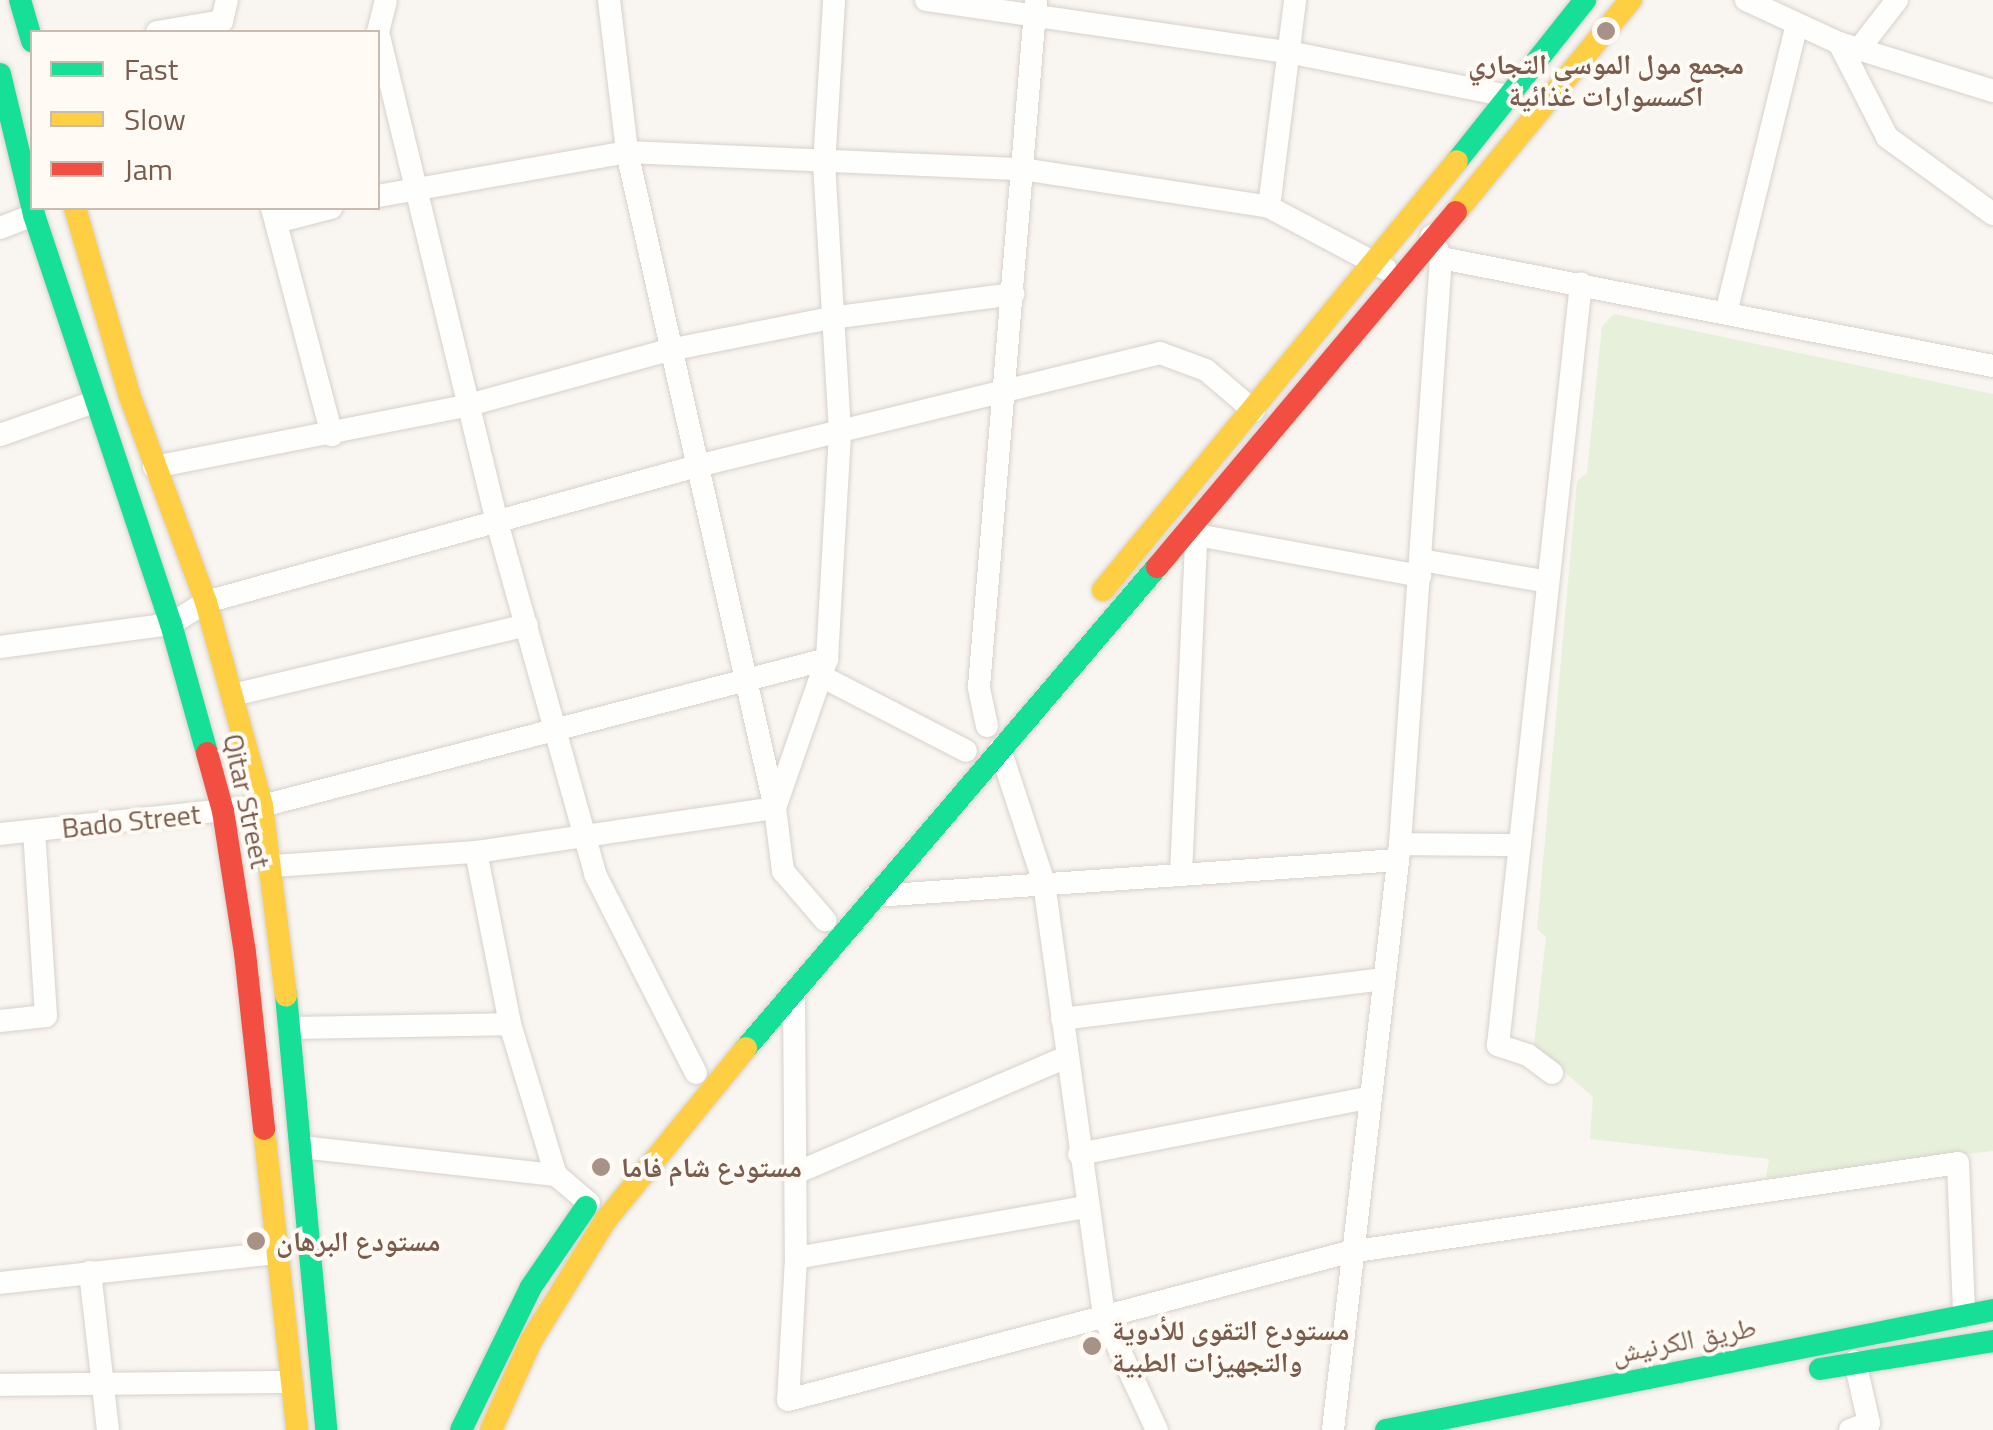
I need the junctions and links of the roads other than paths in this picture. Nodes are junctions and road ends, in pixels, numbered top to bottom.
1 (20, 0) edge
2 (386, 0) edge
3 (610, 0) edge
4 (834, 0) edge
5 (926, 0) edge
6 (1295, 0) edge
7 (1586, 0) edge
8 (1632, 0) edge
9 (1746, 0) edge
10 (1897, 0) edge
11 (1035, 7) edge
12 (222, 13) edge
13 (1797, 24) junction
14 (165, 30) edge
15 (378, 30) edge
16 (30, 34) edge
17 (1849, 46) junction
18 (1288, 52) junction
19 (381, 60) edge
20 (0, 74) edge
21 (1993, 91) edge
22 (1509, 96) junction
23 (627, 152) junction
24 (824, 166) junction
25 (1022, 169) junction
26 (416, 186) junction
27 (380, 195) edge
28 (30, 198) edge
29 (1269, 208) junction
30 (33, 210) edge
31 (76, 210) edge
32 (315, 210) edge
33 (1993, 214) edge
34 (34, 215) junction
35 (274, 215) edge
36 (1413, 218) junction
37 (0, 228) edge
38 (1438, 248) junction
39 (1378, 262) junction
40 (1399, 282) junction
41 (1582, 284) junction
42 (1013, 294) junction
43 (1726, 313) junction
44 (831, 318) junction
45 (668, 350) junction
46 (1993, 366) edge
47 (1005, 386) junction
48 (94, 402) junction
49 (469, 405) junction
50 (1254, 411) junction
51 (840, 432) junction
52 (0, 435) edge
53 (332, 436) junction
54 (697, 466) junction
55 (154, 467) junction
56 (498, 522) junction
57 (1197, 527) junction
58 (1420, 568) junction
59 (1548, 582) junction
60 (206, 602) junction
61 (1089, 606) dead end
62 (171, 624) junction
63 (527, 625) junction
64 (0, 648) edge
65 (824, 668) junction
66 (748, 683) junction
67 (233, 694) junction
68 (1013, 696) dead end
69 (987, 726) junction
70 (558, 734) junction
71 (1000, 749) junction
72 (966, 751) junction
73 (262, 806) junction
74 (775, 808) junction
75 (223, 811) junction
76 (34, 832) junction
77 (0, 834) edge
78 (585, 836) junction
79 (1520, 845) junction
80 (476, 852) junction
81 (1399, 852) junction
82 (274, 866) junction
83 (1181, 874) junction
84 (1044, 883) junction
85 (875, 896) junction
86 (825, 920) junction
87 (1383, 978) junction
88 (794, 992) junction
89 (1062, 1019) junction
90 (0, 1021) edge
91 (510, 1024) junction
92 (289, 1028) junction
93 (1066, 1058) junction
94 (696, 1073) junction
95 (1552, 1073) dead end
96 (295, 1098) junction
97 (1367, 1098) junction
98 (260, 1102) junction
99 (301, 1147) junction
100 (1078, 1154) junction
101 (796, 1173) junction
102 (556, 1175) junction
103 (588, 1203) junction
104 (1085, 1207) junction
105 (276, 1252) junction
106 (1349, 1252) junction
107 (796, 1258) junction
108 (90, 1272) junction
109 (0, 1283) edge
110 (1993, 1310) edge
111 (1964, 1314) junction
112 (1104, 1317) junction
113 (1993, 1341) edge
114 (1855, 1362) junction
115 (290, 1382) junction
116 (104, 1384) junction
117 (0, 1385) edge
118 (1594, 1415) dead end
119 (108, 1430) edge
120 (296, 1430) edge
121 (326, 1430) edge
122 (461, 1430) edge
123 (491, 1430) edge
124 (1157, 1430) edge
125 (1333, 1430) edge
126 (1386, 1430) edge
127 (1850, 1430) edge

1 - 16 main road
2 - 15 street
3 - 23 street
4 - 24 street
5 - 11 street
6 - 18 street
7 - 22 main road
8 - 38 main road
9 - 13 street
10 - 17 street
11 - 18 street
11 - 25 street
12 - 14 street
13 - 17 street
13 - 43 street
17 - 21 street
17 - 33 street
18 - 22 street
18 - 29 street
19 - 26 street
20 - 28 main road, Qitar Street
22 - 36 main road
23 - 24 street
23 - 26 street
23 - 45 street
24 - 25 street
24 - 44 street
25 - 29 street
25 - 42 street
26 - 27 street
26 - 49 street
29 - 39 street
30 - 34 main road, Qitar Street
31 - 55 main road, Qitar Street
32 - 35 street
34 - 37 street
34 - 48 main road, Qitar Street
35 - 53 street
36 - 38 street
36 - 39 main road
38 - 40 main road
38 - 41 street
38 - 58 street
39 - 40 street
39 - 50 main road
40 - 57 main road
41 - 43 street
41 - 59 street
42 - 44 street
42 - 47 street
43 - 46 street
44 - 45 street
44 - 51 street
45 - 49 street
45 - 54 street
47 - 50 street
47 - 51 street
47 - 69 street
48 - 52 street
48 - 62 main road, Qitar Street
49 - 53 street
49 - 56 street
50 - 61 main road
51 - 54 street
51 - 65 street
53 - 55 street
54 - 56 street
54 - 66 street
55 - 60 main road, Qitar Street
56 - 60 street
56 - 63 street
57 - 58 street
57 - 71 main road
57 - 83 street
58 - 59 street
58 - 81 street
59 - 79 street
60 - 62 street
60 - 67 main road, Qitar Street
62 - 64 street
62 - 75 main road, Qitar Street
63 - 67 street
63 - 70 street
65 - 66 street, Bado Street
65 - 72 street
65 - 74 street
66 - 70 street, Bado Street
66 - 74 street
67 - 73 main road, Qitar Street
68 - 69 main road
69 - 72 main road
70 - 73 street, Bado Street
70 - 78 street
71 - 84 street
71 - 85 main road
72 - 86 main road
73 - 75 street, Bado Street
73 - 82 main road, Qitar Street
74 - 78 street
74 - 86 street
75 - 76 street, Bado Street
75 - 98 main road, Qitar Street
76 - 77 street, Bado Street
76 - 90 street
78 - 80 street
78 - 94 street
79 - 81 street
79 - 95 street
80 - 82 street
80 - 91 street
81 - 83 street
81 - 87 street
82 - 92 main road, Qitar Street
83 - 84 street
84 - 85 street
84 - 89 street
85 - 88 main road
86 - 94 main road
87 - 89 street
87 - 97 street
88 - 101 street
88 - 123 main road
89 - 93 street
91 - 92 street
91 - 102 street
92 - 96 main road, Qitar Street
93 - 100 street
93 - 101 street
94 - 103 main road
96 - 98 main road
96 - 99 main road, Qitar Street
97 - 100 street
97 - 106 street
98 - 105 main road, Qitar Street
99 - 102 street
99 - 121 main road, Qitar Street
100 - 104 street
101 - 107 street
102 - 103 street
103 - 122 main road
104 - 107 street
104 - 112 street
105 - 108 street
105 - 115 main road, Qitar Street
106 - 111 street
106 - 112 street
106 - 125 street
107 - 112 street
108 - 109 street
108 - 116 street
110 - 111 main road, طريق الكرنيش
111 - 126 main road, طريق الكرنيش
112 - 124 street
113 - 114 main road, طريق الكرنيش
114 - 118 main road, طريق الكرنيش
114 - 127 street
115 - 116 street
115 - 120 main road, Qitar Street
116 - 117 street
116 - 119 street

